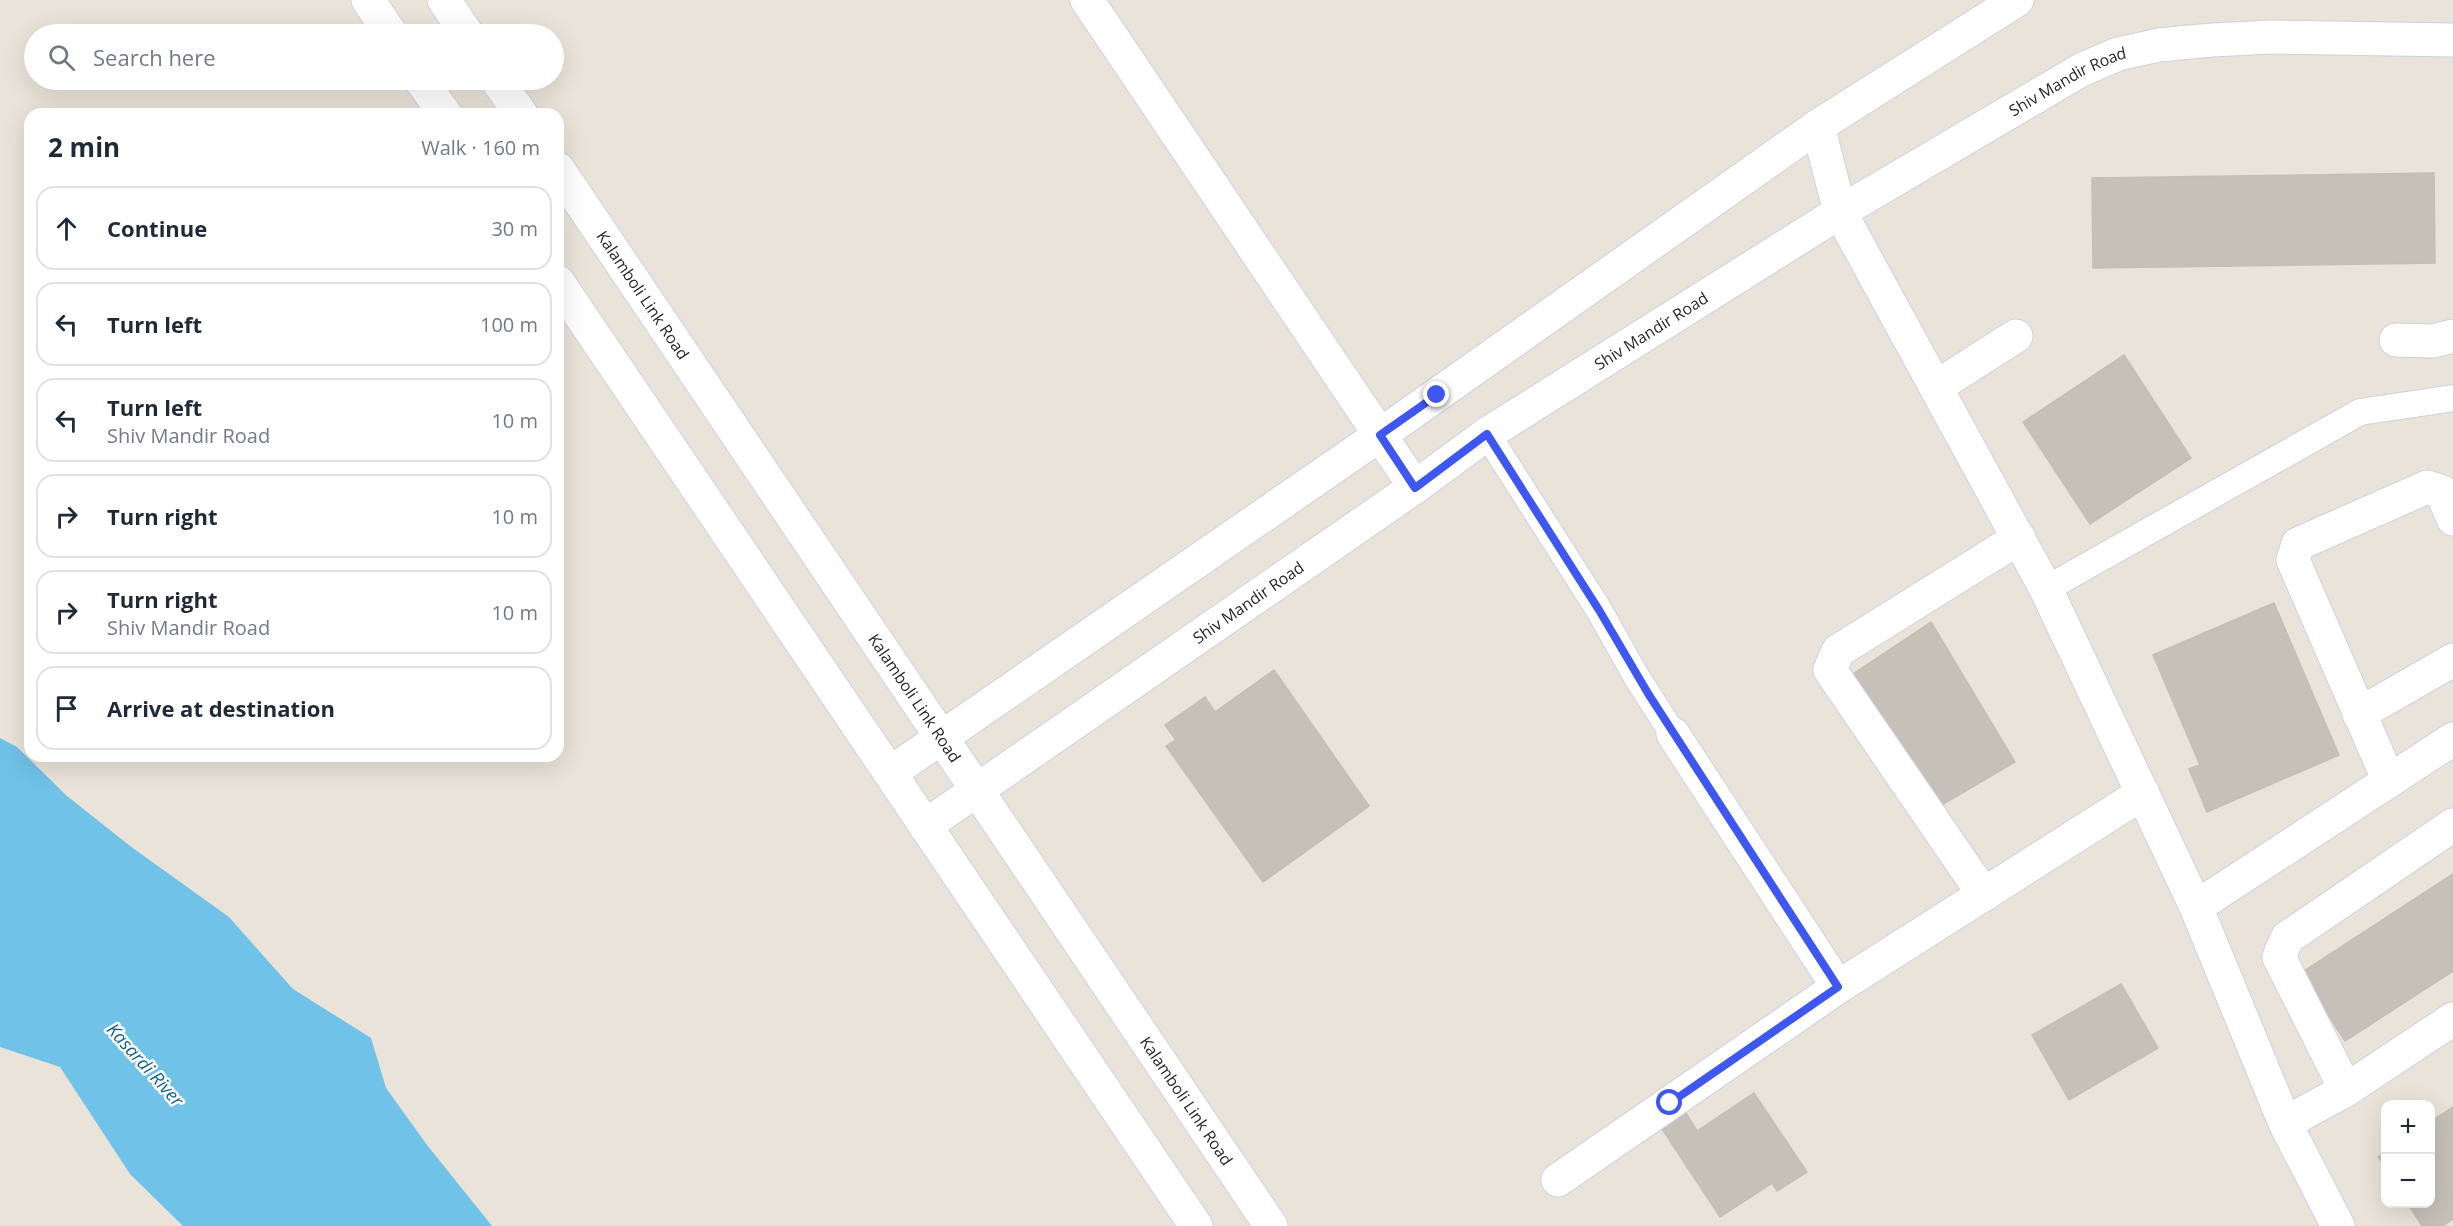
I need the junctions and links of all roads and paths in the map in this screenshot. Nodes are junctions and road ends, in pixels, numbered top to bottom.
1 (368, 0) edge
2 (444, 0) edge
3 (1087, 0) edge
4 (2017, 0) edge
5 (384, 24) edge
6 (460, 24) edge
7 (2453, 40) edge
8 (428, 90) edge
9 (504, 90) edge
10 (441, 108) edge
11 (517, 108) edge
12 (1818, 126) junction
13 (564, 178) edge
14 (1840, 212) junction
15 (564, 291) edge
16 (2016, 336) dead end
17 (2453, 336) edge
18 (2396, 340) dead end
19 (1936, 387) junction
20 (2453, 398) edge
21 (1487, 434) junction
22 (1380, 435) junction
23 (1415, 488) junction
24 (2453, 519) edge
25 (2019, 538) junction
26 (2046, 589) junction
27 (2453, 660) edge
28 (2360, 714) junction
29 (1673, 734) joint
30 (942, 737) junction
31 (2453, 739) edge
32 (890, 773) junction
33 (2390, 780) junction
34 (977, 790) junction
35 (2143, 793) junction
36 (2453, 825) edge
37 (925, 826) junction
38 (1984, 895) junction
39 (2196, 907) junction
40 (1838, 987) junction
41 (2453, 1018) edge
42 (2346, 1089) junction
43 (2285, 1123) junction
44 (1558, 1180) dead end
45 (1196, 1226) edge
46 (1271, 1226) edge
47 (2338, 1226) edge

1 - 5 street
2 - 6 street
3 - 22 street
4 - 12 street
7 - 14 street, Shiv Mandir Road
8 - 10 street
9 - 11 street
12 - 14 street
12 - 22 street
13 - 30 street, Kalamboli Link Road
14 - 19 street
14 - 21 street, Shiv Mandir Road
15 - 32 street
16 - 19 street
17 - 18 street
19 - 25 street
20 - 26 lane
21 - 23 street, Shiv Mandir Road
21 - 29 lane
22 - 23 street
22 - 30 street
23 - 34 street, Shiv Mandir Road
24 - 28 street
25 - 26 street
25 - 38 street
26 - 35 street
27 - 28 street
28 - 33 street
29 - 40 street
30 - 32 street
30 - 34 street, Kalamboli Link Road
31 - 33 street
32 - 37 street
33 - 39 street
34 - 37 street, Shiv Mandir Road
34 - 46 street, Kalamboli Link Road
35 - 38 street
35 - 39 street
36 - 42 street
37 - 45 street
38 - 40 street
39 - 43 street
40 - 44 street
41 - 42 street
42 - 43 street
43 - 47 street

